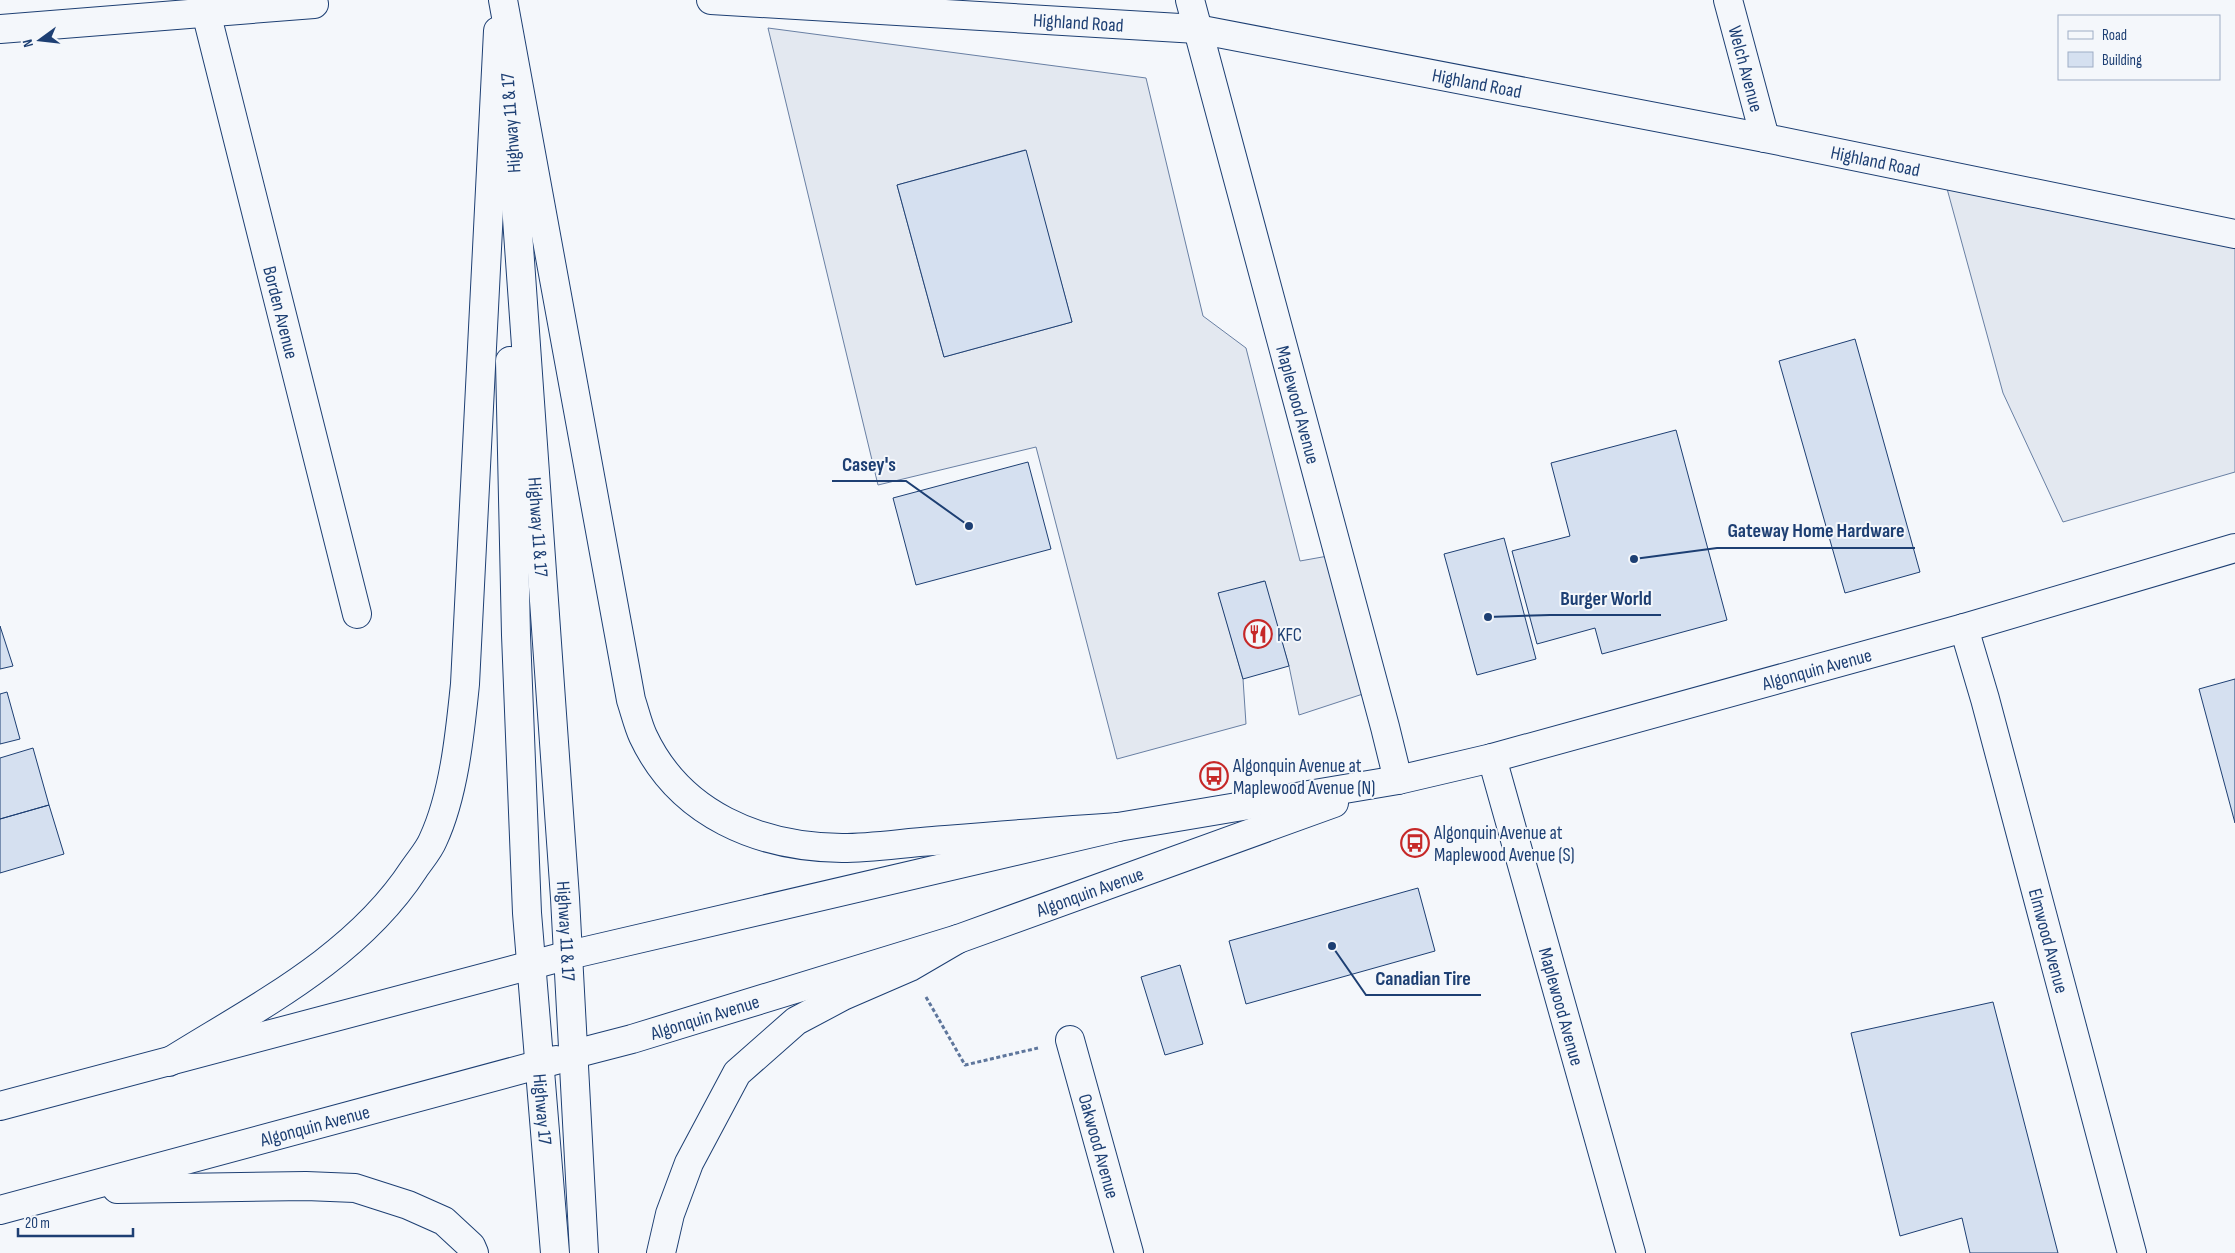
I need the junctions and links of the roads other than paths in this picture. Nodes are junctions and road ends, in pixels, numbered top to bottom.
1 (501, 0) edge
2 (1190, 0) edge
3 (1728, 0) edge
4 (712, 1) edge
5 (314, 4) dead end
6 (204, 6) edge
7 (0, 29) edge
8 (1197, 29) junction
9 (1766, 138) junction
10 (2235, 234) edge
11 (2235, 548) edge
12 (357, 614) dead end
13 (1964, 628) junction
14 (1492, 758) junction
15 (1398, 780) junction
16 (1118, 826) junction
17 (958, 940) junction
18 (569, 955) junction
19 (530, 965) junction
20 (1070, 1040) road end
21 (574, 1054) junction
22 (169, 1062) junction
23 (540, 1065) junction
24 (0, 1106) edge
25 (76, 1189) junction
26 (0, 1210) edge
27 (474, 1253) edge
28 (555, 1253) edge
29 (584, 1253) edge
30 (661, 1253) edge
31 (1129, 1253) edge
32 (1631, 1253) edge
33 (2132, 1253) edge

1 - 16 main road
1 - 18 main road, Highway 11 & 17
1 - 19 main road, Highway 11 & 17
1 - 22 main road
2 - 8 main road, Maplewood Avenue
3 - 9 main road, Welch Avenue
4 - 8 main road, Highland Road
5 - 6 main road
6 - 7 main road
6 - 12 main road, Borden Avenue
8 - 9 main road, Highland Road
8 - 15 main road, Maplewood Avenue
9 - 10 main road, Highland Road
11 - 13 main road, Algonquin Avenue
13 - 14 main road, Algonquin Avenue
13 - 33 main road, Elmwood Avenue
14 - 15 main road, Algonquin Avenue
14 - 32 main road, Maplewood Avenue
15 - 16 main road, Algonquin Avenue
15 - 17 main road, Algonquin Avenue
16 - 18 main road, Algonquin Avenue
17 - 21 main road, Algonquin Avenue
17 - 30 main road
18 - 19 main road, Algonquin Avenue
18 - 21 main road, Highway 11 & 17
19 - 22 main road, Algonquin Avenue
19 - 23 main road, Highway 17
20 - 31 main road, Oakwood Avenue
21 - 23 main road, Algonquin Avenue
21 - 29 main road, Highway 17
22 - 24 main road, Algonquin Avenue
23 - 25 main road, Algonquin Avenue
23 - 28 main road, Highway 17
25 - 26 main road, Algonquin Avenue
25 - 27 main road

